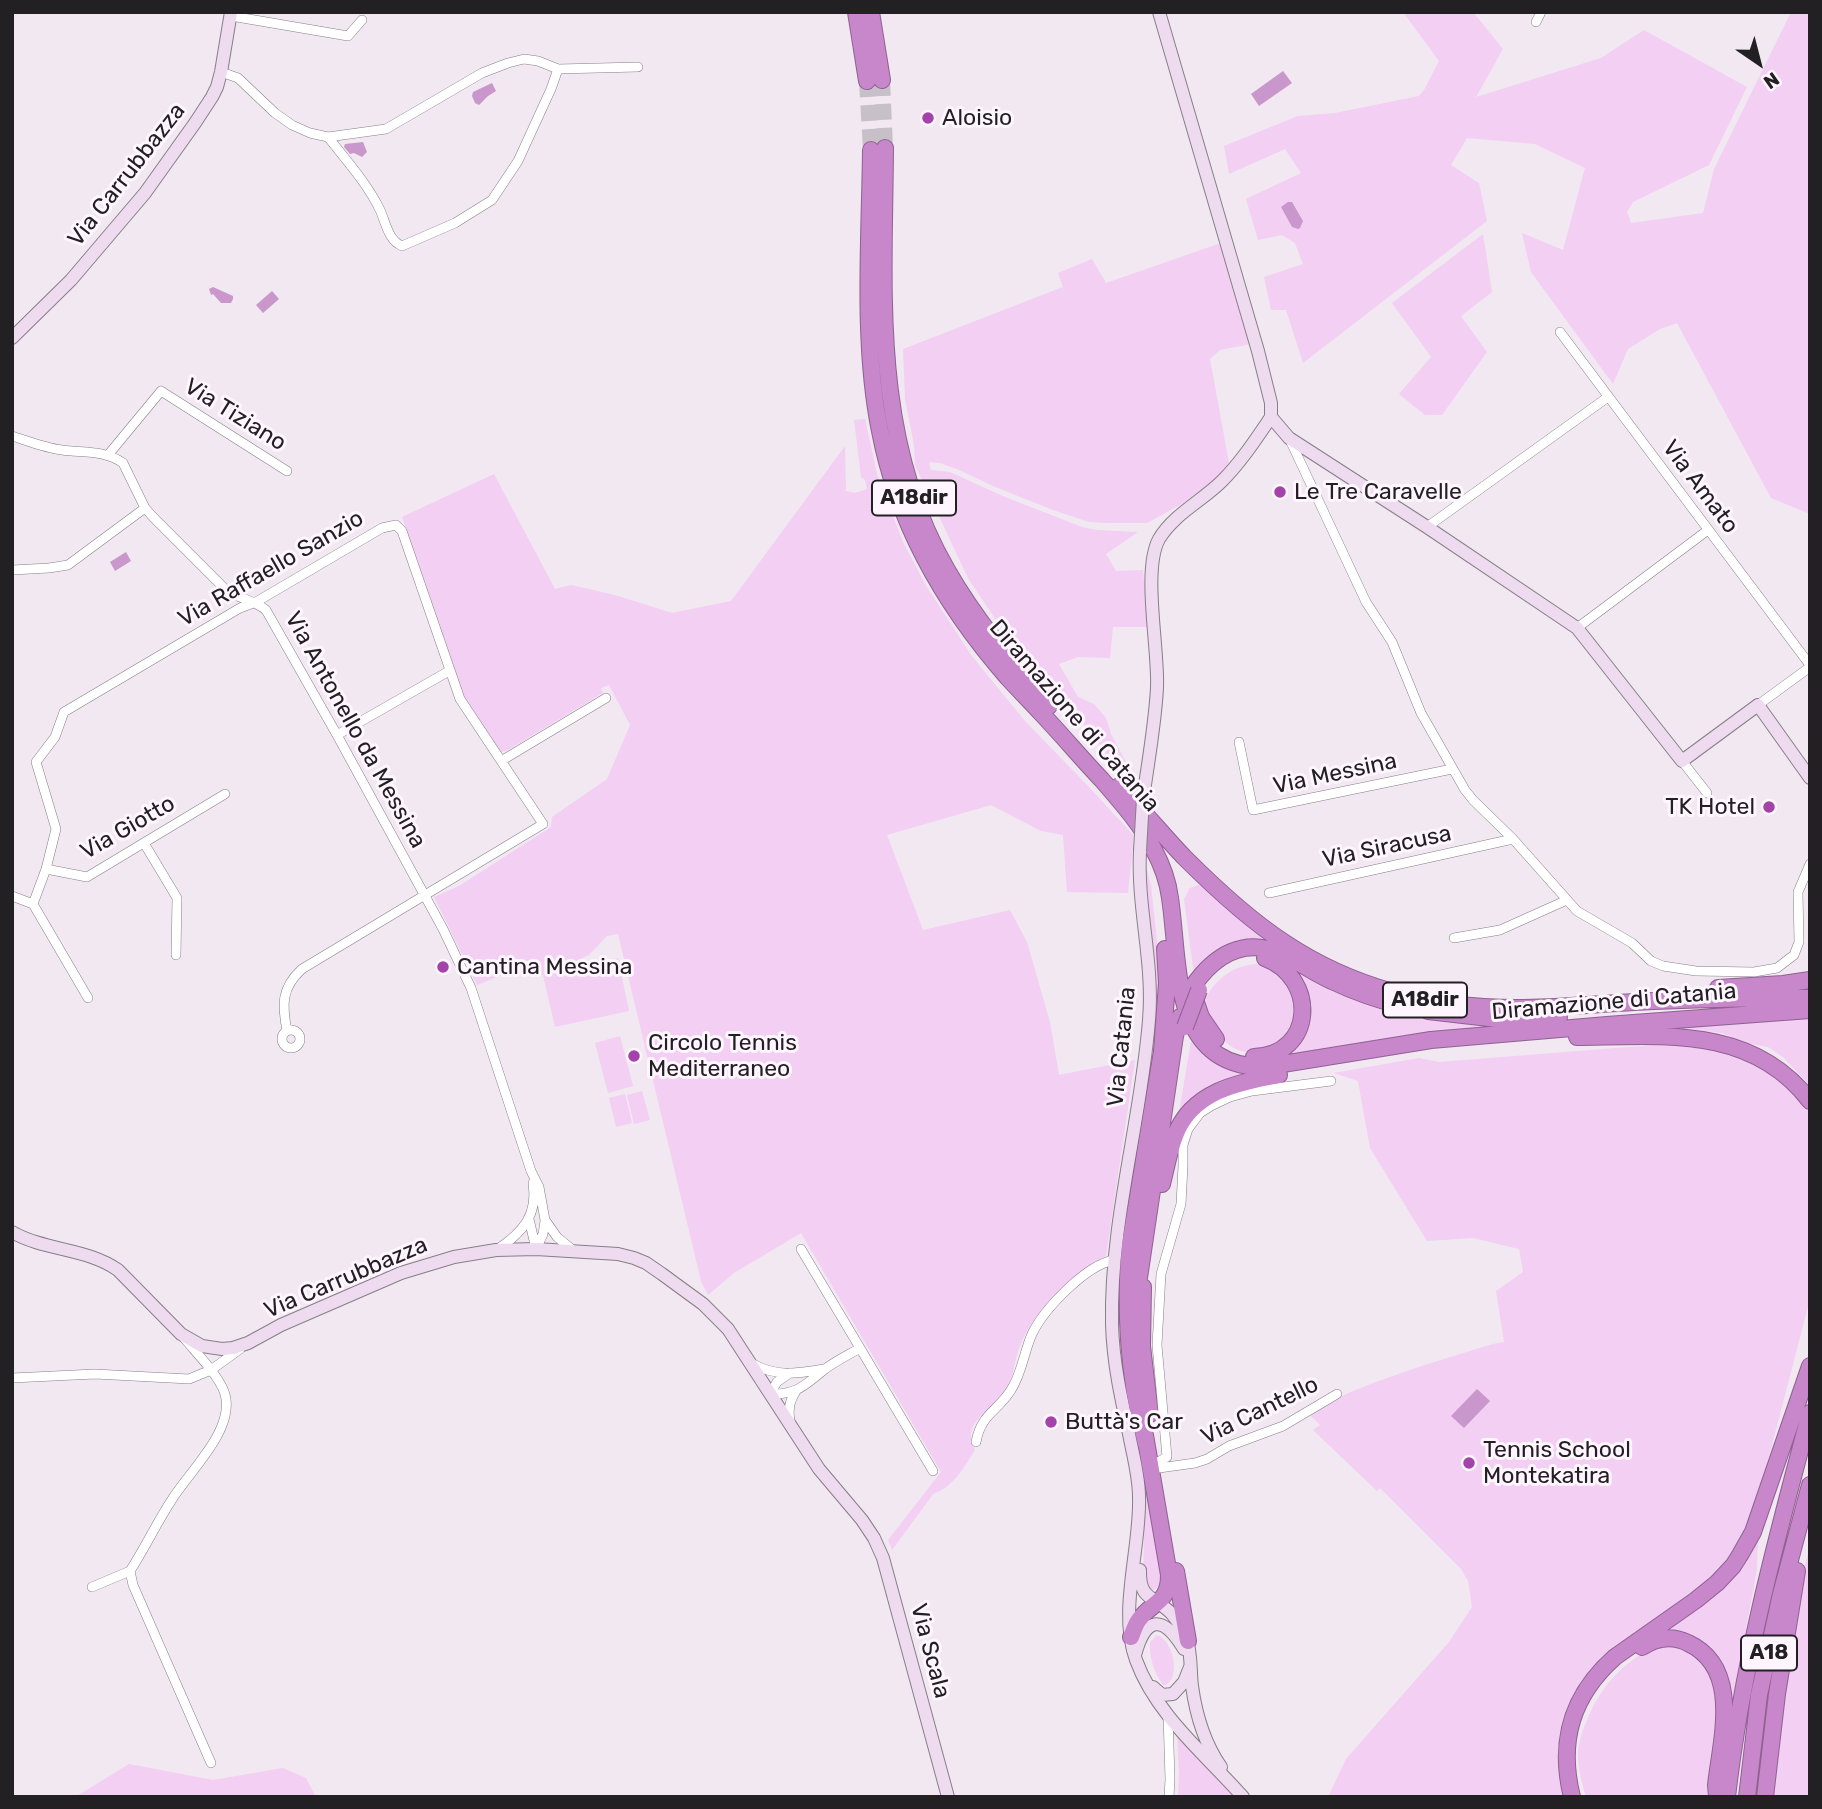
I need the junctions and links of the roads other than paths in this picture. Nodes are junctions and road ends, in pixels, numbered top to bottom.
1 (856, 12) edge
2 (871, 12) edge
3 (1158, 12) edge
4 (1541, 12) edge
5 (231, 14) edge
6 (362, 20) dead end
7 (1536, 22) dead end
8 (638, 67) dead end
9 (558, 69) junction
10 (221, 72) junction
11 (328, 138) junction
12 (1560, 332) dead end
13 (12, 338) edge
14 (1608, 397) junction
15 (1271, 417) junction
16 (12, 436) edge
17 (1289, 438) junction
18 (108, 455) junction
19 (287, 471) dead end
20 (145, 508) junction
21 (1427, 527) junction
22 (1708, 530) junction
23 (12, 570) edge
24 (256, 602) junction
25 (1577, 628) junction
26 (1810, 666) edge
27 (449, 671) junction
28 (1009, 679) junction
29 (606, 698) dead end
30 (1758, 705) junction
31 (337, 736) junction
32 (1239, 742) dead end
33 (502, 761) junction
34 (1682, 761) junction
35 (1452, 769) junction
36 (1810, 778) edge
37 (1116, 784) junction
38 (1707, 793) dead end
39 (225, 794) dead end
40 (1513, 839) junction
41 (144, 843) junction
42 (1810, 864) edge
43 (46, 869) junction
44 (1269, 892) dead end
45 (425, 895) junction
46 (12, 896) edge
47 (1567, 900) junction
48 (33, 905) junction
49 (1454, 938) dead end
50 (176, 955) dead end
51 (1810, 980) edge
52 (1196, 988) junction
53 (88, 998) dead end
54 (1810, 998) edge
55 (1444, 1003) junction
56 (1810, 1010) edge
57 (1182, 1022) junction
58 (1607, 1025) junction
59 (287, 1031) dead end
60 (1478, 1036) junction
61 (1542, 1037) junction
62 (1331, 1081) dead end
63 (1810, 1101) edge
64 (531, 1171) junction
65 (1153, 1217) junction
66 (529, 1219) junction
67 (545, 1220) junction
68 (12, 1232) edge
69 (536, 1249) junction
70 (801, 1249) dead end
71 (496, 1250) junction
72 (574, 1251) junction
73 (1114, 1259) junction
74 (181, 1334) junction
75 (248, 1343) junction
76 (209, 1348) junction
77 (860, 1349) junction
78 (201, 1359) junction
79 (751, 1363) junction
80 (1810, 1367) edge
81 (826, 1369) junction
82 (211, 1370) junction
83 (790, 1373) junction
84 (12, 1378) edge
85 (189, 1379) junction
86 (796, 1391) junction
87 (770, 1394) junction
88 (1337, 1394) dead end
89 (1810, 1413) edge
90 (791, 1427) junction
91 (976, 1442) dead end
92 (1146, 1444) junction
93 (1158, 1465) junction
94 (933, 1471) dead end
95 (1810, 1485) edge
96 (1803, 1511) junction
97 (862, 1520) joint
98 (1139, 1524) junction
99 (1778, 1531) junction
100 (130, 1571) junction
101 (92, 1587) dead end
102 (1159, 1604) junction
103 (1131, 1637) junction
104 (1188, 1641) junction
105 (1136, 1659) junction
106 (1190, 1662) junction
107 (1168, 1715) junction
108 (211, 1763) dead end
109 (1241, 1794) edge
110 (948, 1797) edge
111 (1169, 1797) edge
112 (1572, 1797) edge
113 (1578, 1797) edge
114 (1717, 1797) edge
115 (1727, 1797) edge
116 (1747, 1797) edge
117 (1765, 1797) edge

1 - 2 highway
3 - 15 main road
4 - 7 street
5 - 6 street
5 - 10 main road, Via Carrubbazza
8 - 9 street
9 - 11 street
9 - 11 street
10 - 11 street
10 - 13 main road, Via Carrubbazza
12 - 14 street, Via Amato
14 - 21 street
14 - 22 street, Via Amato
15 - 17 main road
15 - 73 main road, Via Catania, bridge
16 - 18 street
17 - 21 main road
17 - 35 street
18 - 19 street, Via Tiziano
18 - 20 street, Via Antonello da Messina
20 - 23 street
20 - 24 street, Via Antonello da Messina
21 - 25 main road
22 - 25 street
22 - 26 street, Via Amato
24 - 27 street, Via Raffaello Sanzio
24 - 31 street, Via Antonello da Messina
24 - 43 street, Via Raffaello Sanzio
25 - 34 main road
26 - 30 street
27 - 31 street
27 - 33 street, Via Raffaello Sanzio
28 - 37 highway, Diramazione di Catania / A18dir
28 - 60 highway, Diramazione di Catania / A18dir
28 - 92 highway
29 - 33 street
30 - 34 main road
30 - 36 main road
31 - 45 street, Via Antonello da Messina
32 - 35 street, Via Messina
33 - 45 street, Via Raffaello Sanzio
34 - 38 street
35 - 40 street
37 - 52 highway
37 - 55 highway, Diramazione di Catania / A18dir
39 - 41 street, Via Giotto
40 - 44 street, Via Siracusa
40 - 47 street
41 - 43 street, Via Giotto
41 - 50 street
42 - 47 street
43 - 48 street, Via Raffaello Sanzio
45 - 59 street, Via Raffaello Sanzio
45 - 64 street, Via Antonello da Messina
46 - 48 street
47 - 49 street
48 - 53 street
51 - 55 highway
52 - 54 highway
52 - 57 highway, bridge
54 - 55 highway, Diramazione di Catania / A18dir
56 - 58 highway, Diramazione di Catania / A18dir
57 - 65 highway
57 - 92 highway
58 - 60 highway, Diramazione di Catania / A18dir
58 - 61 highway
60 - 61 highway
61 - 63 highway
61 - 65 highway
62 - 93 street
64 - 66 street
64 - 67 street, Via Antonello da Messina
65 - 93 highway
66 - 69 street
66 - 71 street
67 - 69 street
67 - 72 street
68 - 74 main road
69 - 71 main road, Via Carrubbazza
69 - 72 main road, Via Carrubbazza
70 - 77 street
71 - 75 main road, Via Carrubbazza
72 - 79 main road, Via Carrubbazza
73 - 91 street
73 - 98 main road, Via Catania
74 - 76 main road
74 - 78 street
75 - 76 main road, Via Carrubbazza
75 - 82 street
76 - 78 street
76 - 82 street
77 - 81 street
77 - 94 street
78 - 82 street
78 - 85 street
79 - 83 street
79 - 87 main road, Via Carrubbazza
80 - 99 highway
80 - 112 highway
81 - 83 street
81 - 86 street
82 - 85 street
82 - 100 street
83 - 87 street
84 - 85 street
86 - 87 street
86 - 90 street
87 - 90 main road, Via Carrubbazza
88 - 93 street, Via Cantello
89 - 99 highway, A18
90 - 97 main road, Via Carrubbazza
92 - 102 highway
93 - 104 highway
95 - 96 highway, A18
96 - 116 highway, A18
96 - 117 highway
97 - 110 main road, Via Scala
98 - 102 main road
98 - 103 main road, Via Catania
99 - 115 highway, A18
100 - 101 street
100 - 108 street
102 - 103 highway
102 - 104 main road
103 - 105 main road, Via Catania
104 - 106 main road
105 - 106 main road
105 - 106 main road
105 - 107 main road, Via Catania
106 - 109 main road
107 - 109 main road, Via Catania
107 - 111 street
113 - 114 highway

